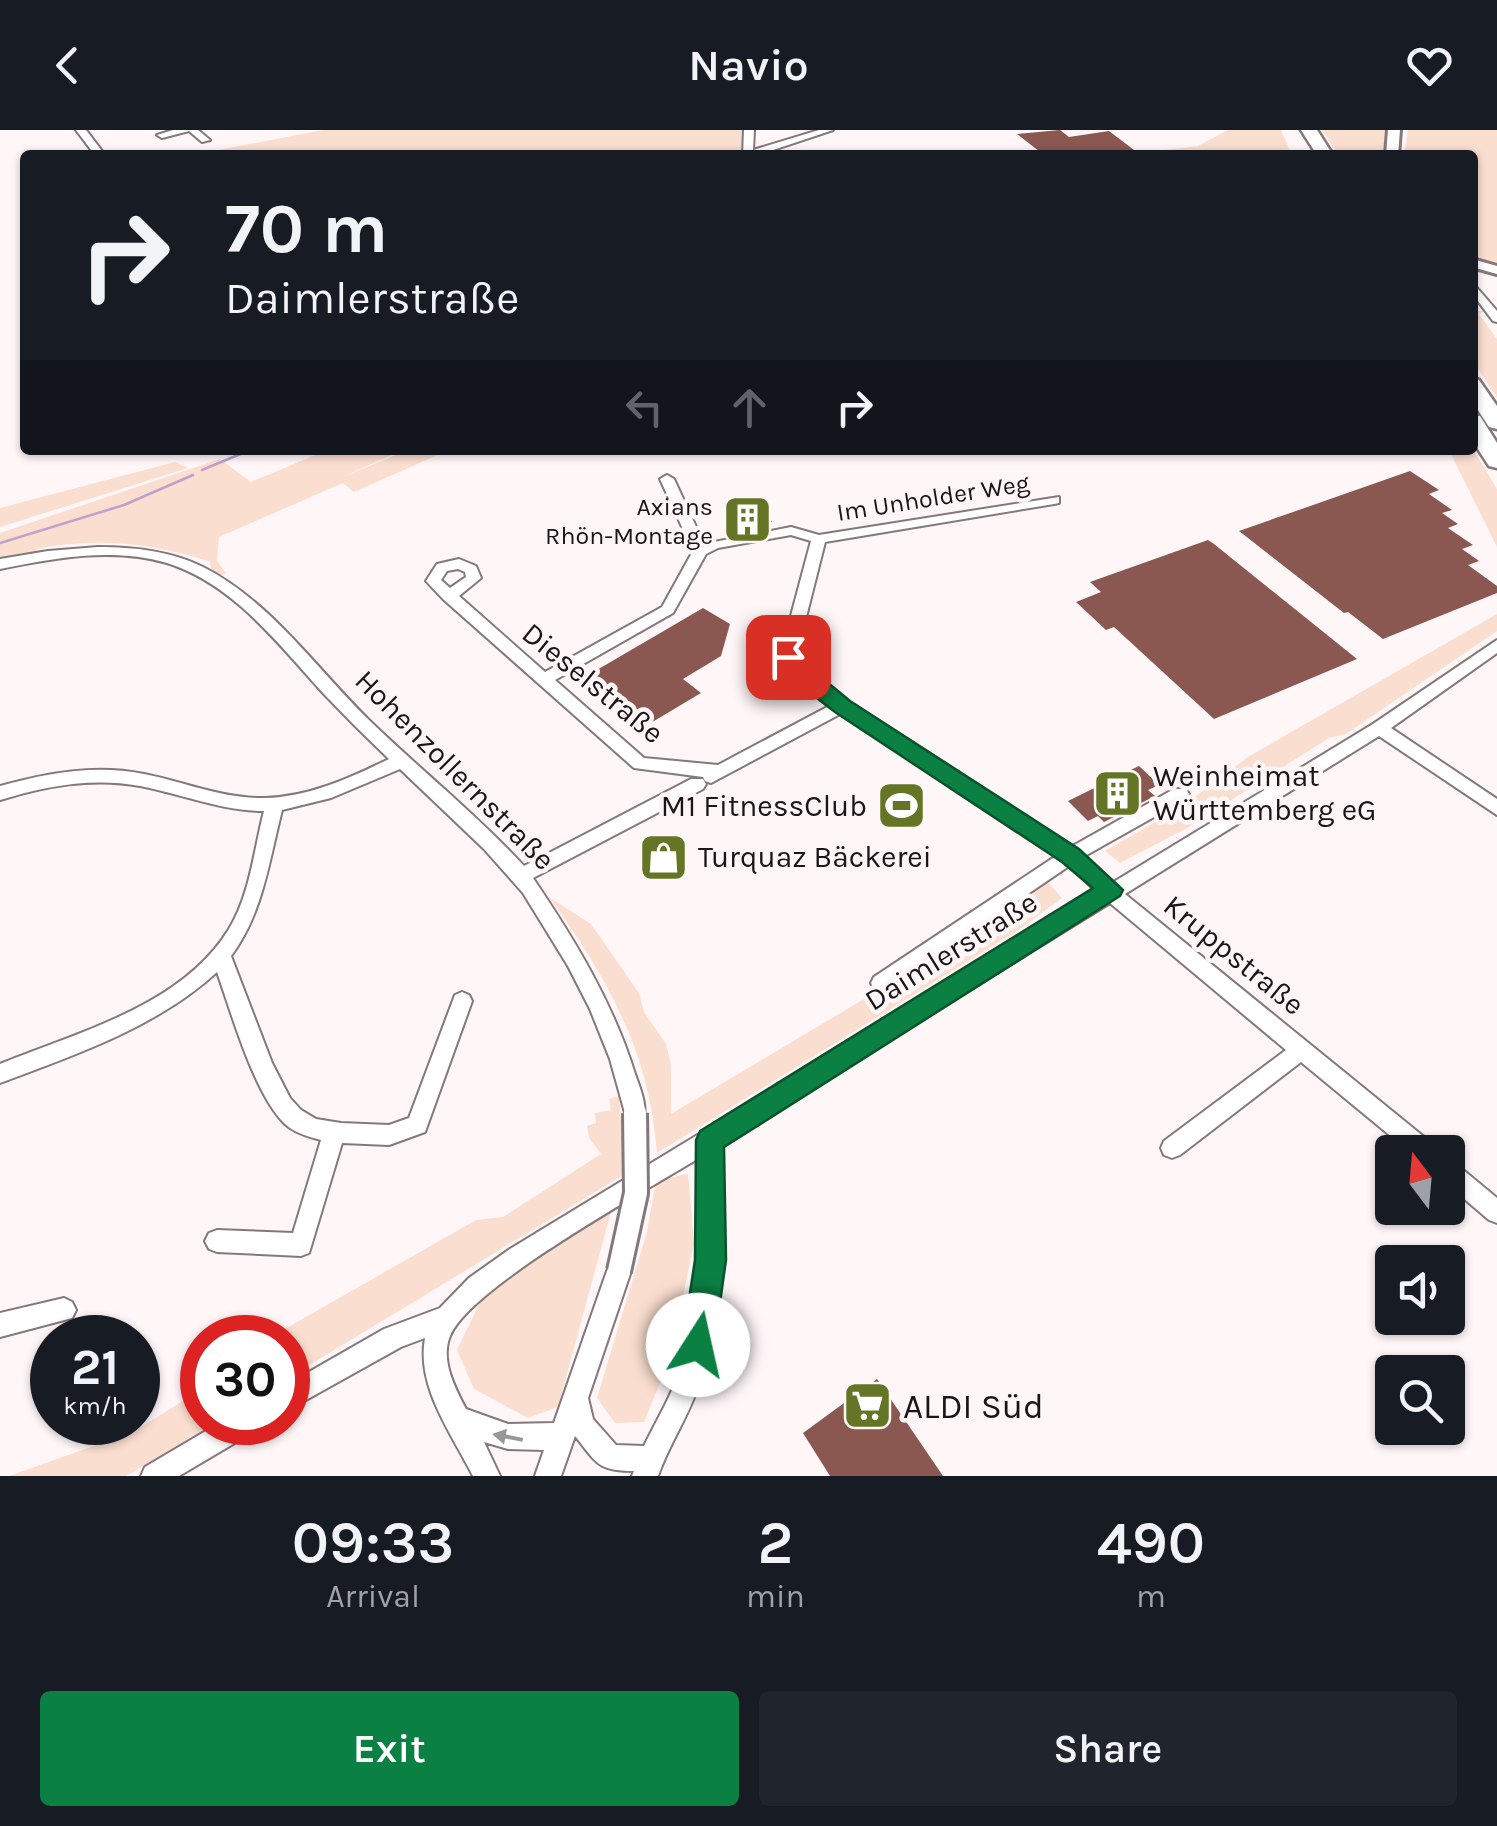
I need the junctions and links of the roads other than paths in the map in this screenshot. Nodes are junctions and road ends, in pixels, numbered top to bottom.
1 (81, 130) edge
2 (185, 130) edge
3 (193, 130) edge
4 (828, 130) edge
5 (162, 135) edge
6 (205, 140) dead end
7 (96, 150) edge
8 (764, 150) edge
9 (1478, 293) edge
10 (1497, 319) edge
11 (1478, 393) edge
12 (1497, 422) edge
13 (1478, 431) edge
14 (1497, 461) edge
15 (667, 478) dead end
16 (1054, 500) dead end
17 (819, 539) junction
18 (700, 551) junction
19 (0, 564) edge
20 (448, 596) dead end
21 (1497, 645) edge
22 (543, 680) junction
23 (843, 706) junction
24 (1379, 728) junction
25 (400, 761) junction
26 (707, 779) junction
27 (0, 793) edge
28 (1180, 794) dead end
29 (275, 804) junction
30 (1497, 808) edge
31 (1070, 856) junction
32 (522, 876) junction
33 (1111, 890) junction
34 (221, 955) junction
35 (881, 983) dead end
36 (462, 1001) dead end
37 (1303, 1049) junction
38 (0, 1074) edge
39 (334, 1133) junction
40 (1406, 1135) edge
41 (710, 1140) junction
42 (1172, 1148) dead end
43 (1465, 1185) edge
44 (1497, 1212) edge
45 (217, 1242) dead end
46 (64, 1310) dead end
47 (444, 1318) junction
48 (0, 1325) edge
49 (310, 1385) edge
50 (576, 1400) junction
51 (455, 1417) junction
52 (563, 1434) junction
53 (207, 1445) edge
54 (648, 1468) edge
55 (154, 1476) edge
56 (487, 1476) edge
57 (548, 1476) edge

1 - 7 street
2 - 5 street
3 - 6 street
4 - 8 street
9 - 10 street
11 - 12 highway
13 - 14 highway
15 - 18 street
16 - 17 street, Im Unholder Weg
17 - 18 street, Im Unholder Weg
17 - 23 street, Kruppstraße
18 - 22 street
19 - 25 street, Hohenzollernstraße
20 - 22 street, Dieselstraße
21 - 24 street, Daimlerstraße
22 - 26 street, Dieselstraße
23 - 26 street
23 - 31 street, Kruppstraße
24 - 30 street
24 - 33 street, Daimlerstraße
25 - 29 street
25 - 32 street, Hohenzollernstraße
26 - 32 street
27 - 29 street
28 - 31 street
29 - 34 street
31 - 33 street, Kruppstraße
31 - 35 street
32 - 50 street, Hohenzollernstraße, bridge
33 - 37 street, Kruppstraße
33 - 41 street, Daimlerstraße
34 - 38 street
34 - 39 street
36 - 39 street
37 - 40 street, Kruppstraße
37 - 42 street, Kruppstraße
39 - 45 street
41 - 47 street, Daimlerstraße
41 - 54 street
43 - 44 street
46 - 48 street
47 - 49 street, Daimlerstraße
47 - 51 street
50 - 52 street, Hohenzollernstraße
50 - 54 street
52 -> 51 street
51 - 56 street
52 - 57 street, Hohenzollernstraße
53 - 55 street

